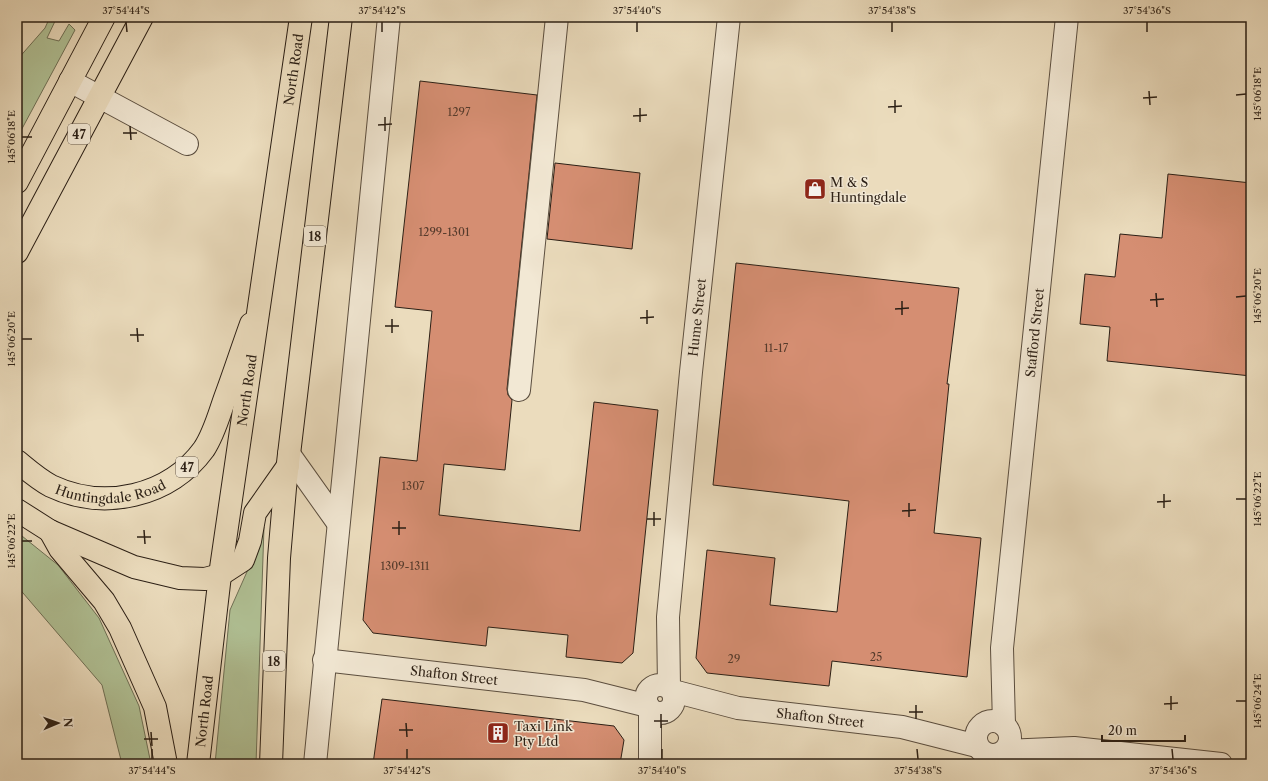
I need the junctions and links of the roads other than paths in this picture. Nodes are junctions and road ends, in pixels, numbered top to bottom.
1 (104, 17) edge
2 (142, 17) edge
3 (302, 17) edge
4 (341, 17) edge
5 (389, 17) edge
6 (557, 17) edge
7 (729, 17) edge
8 (1067, 17) edge
9 (70, 81) junction
10 (98, 96) junction
11 (187, 144) dead end
12 (17, 182) edge
13 (17, 252) edge
14 (260, 296) junction
15 (519, 390) dead end
16 (289, 460) junction
17 (17, 461) edge
18 (17, 510) edge
19 (338, 523) junction
20 (50, 531) junction
21 (220, 575) junction
22 (324, 660) junction
23 (660, 699) junction
24 (992, 743) edge
25 (166, 764) edge
26 (198, 764) edge
27 (271, 764) edge
28 (315, 764) edge
29 (650, 764) edge
30 (655, 764) edge
31 (1221, 764) edge

1 - 9 main road, 47
2 - 10 main road, 47
3 - 14 main road, North Road
4 - 16 main road, 18
5 - 19 street
6 - 15 street
7 - 23 street, Hume Street
8 - 24 street, Stafford Street
9 - 10 street
9 - 12 main road, 47
10 - 11 street
10 - 13 main road, 47
14 - 17 main road, Huntingdale Road / 47
14 - 21 main road, North Road
16 - 19 street
16 - 21 main road
16 - 27 main road, 18
18 - 20 main road
19 - 22 street
20 - 21 main road
20 - 25 main road
21 - 26 main road, North Road
22 - 23 street, Shafton Street
22 - 28 street
23 - 24 street, Shafton Street
23 - 29 street, Hume Street
23 - 30 street, Hume Street
24 - 31 street, Shafton Street

